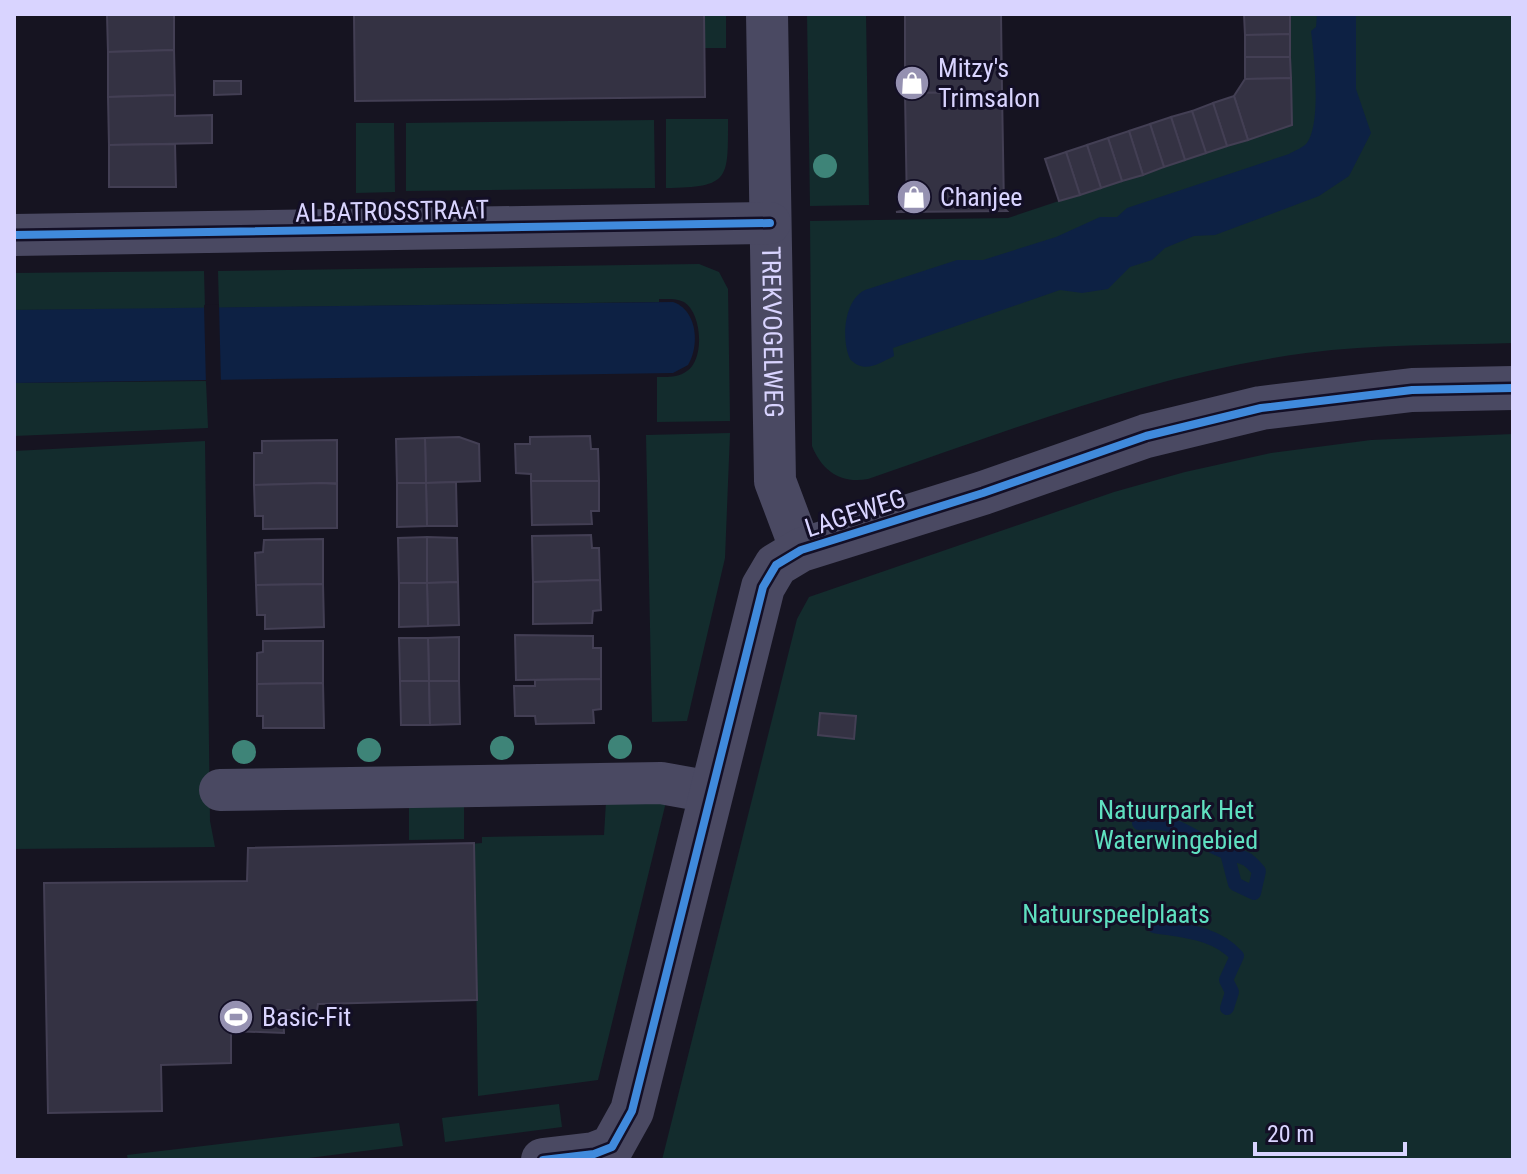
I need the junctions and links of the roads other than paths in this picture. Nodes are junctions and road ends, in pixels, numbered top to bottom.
1 (767, 14) edge
2 (770, 223) junction
3 (14, 235) edge
4 (1513, 388) edge
5 (801, 550) junction
6 (220, 790) dead end
7 (711, 792) junction
8 (595, 1157) edge
9 (543, 1160) edge

1 - 2 street, TREKVOGELWEG
2 - 3 street, ALBATROSSTRAAT
2 - 5 street, TREKVOGELWEG
4 - 5 street, LAGEWEG
5 - 7 street, LAGEWEG
6 - 7 street
7 - 8 street, LAGEWEG
8 - 9 street, LAGEWEG

